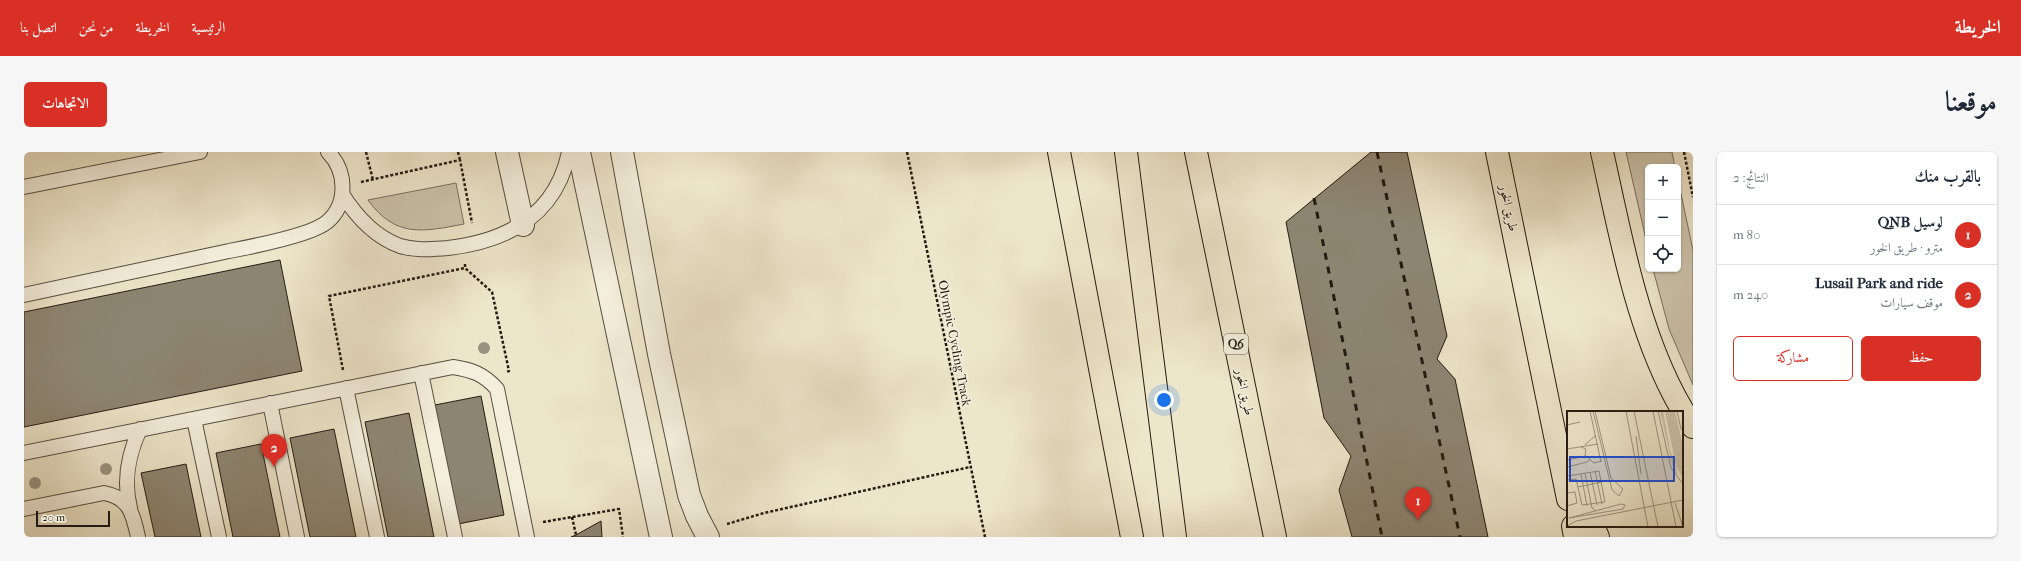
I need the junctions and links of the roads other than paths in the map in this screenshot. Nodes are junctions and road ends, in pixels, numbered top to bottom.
1 (200, 152) edge
2 (328, 152) edge
3 (507, 152) edge
4 (569, 152) edge
5 (579, 152) edge
6 (622, 152) edge
7 (1059, 152) edge
8 (1126, 152) edge
9 (1196, 152) edge
10 (1497, 152) edge
11 (1602, 152) edge
12 (24, 187) edge
13 (342, 194) junction
14 (523, 225) junction
15 (24, 296) edge
16 (421, 373) junction
17 (346, 388) junction
18 (270, 403) junction
19 (194, 418) junction
20 (1693, 428) edge
21 (140, 429) junction
22 (24, 453) edge
23 (1564, 463) edge
24 (1567, 490) edge
25 (24, 509) edge
26 (131, 513) junction
27 (1573, 527) edge
28 (1593, 527) edge
29 (526, 531) edge
30 (707, 536) edge
31 (138, 537) edge
32 (219, 537) edge
33 (297, 537) edge
34 (377, 537) edge
35 (455, 537) edge
36 (661, 537) edge
37 (1132, 537) edge
38 (1175, 537) edge
39 (1275, 537) edge
40 (1575, 537) edge
41 (1598, 537) edge

1 - 12 lane
2 - 13 lane
3 - 14 street
4 - 14 lane
5 - 36 street
6 - 30 street
7 - 37 highway
8 - 38 highway
9 - 39 highway, طريق الخور / Q6
10 - 23 highway, طريق الخور
11 - 20 highway
13 - 14 lane
13 - 15 lane
16 - 17 lane
16 - 29 lane
16 - 35 lane
17 - 18 lane
17 - 34 lane
18 - 19 lane
18 - 33 lane
19 - 21 lane
19 - 32 lane
21 - 22 lane
21 - 26 lane
23 - 24 highway, طريق الخور
25 - 26 lane
26 - 31 lane
27 - 40 highway
28 - 41 highway

